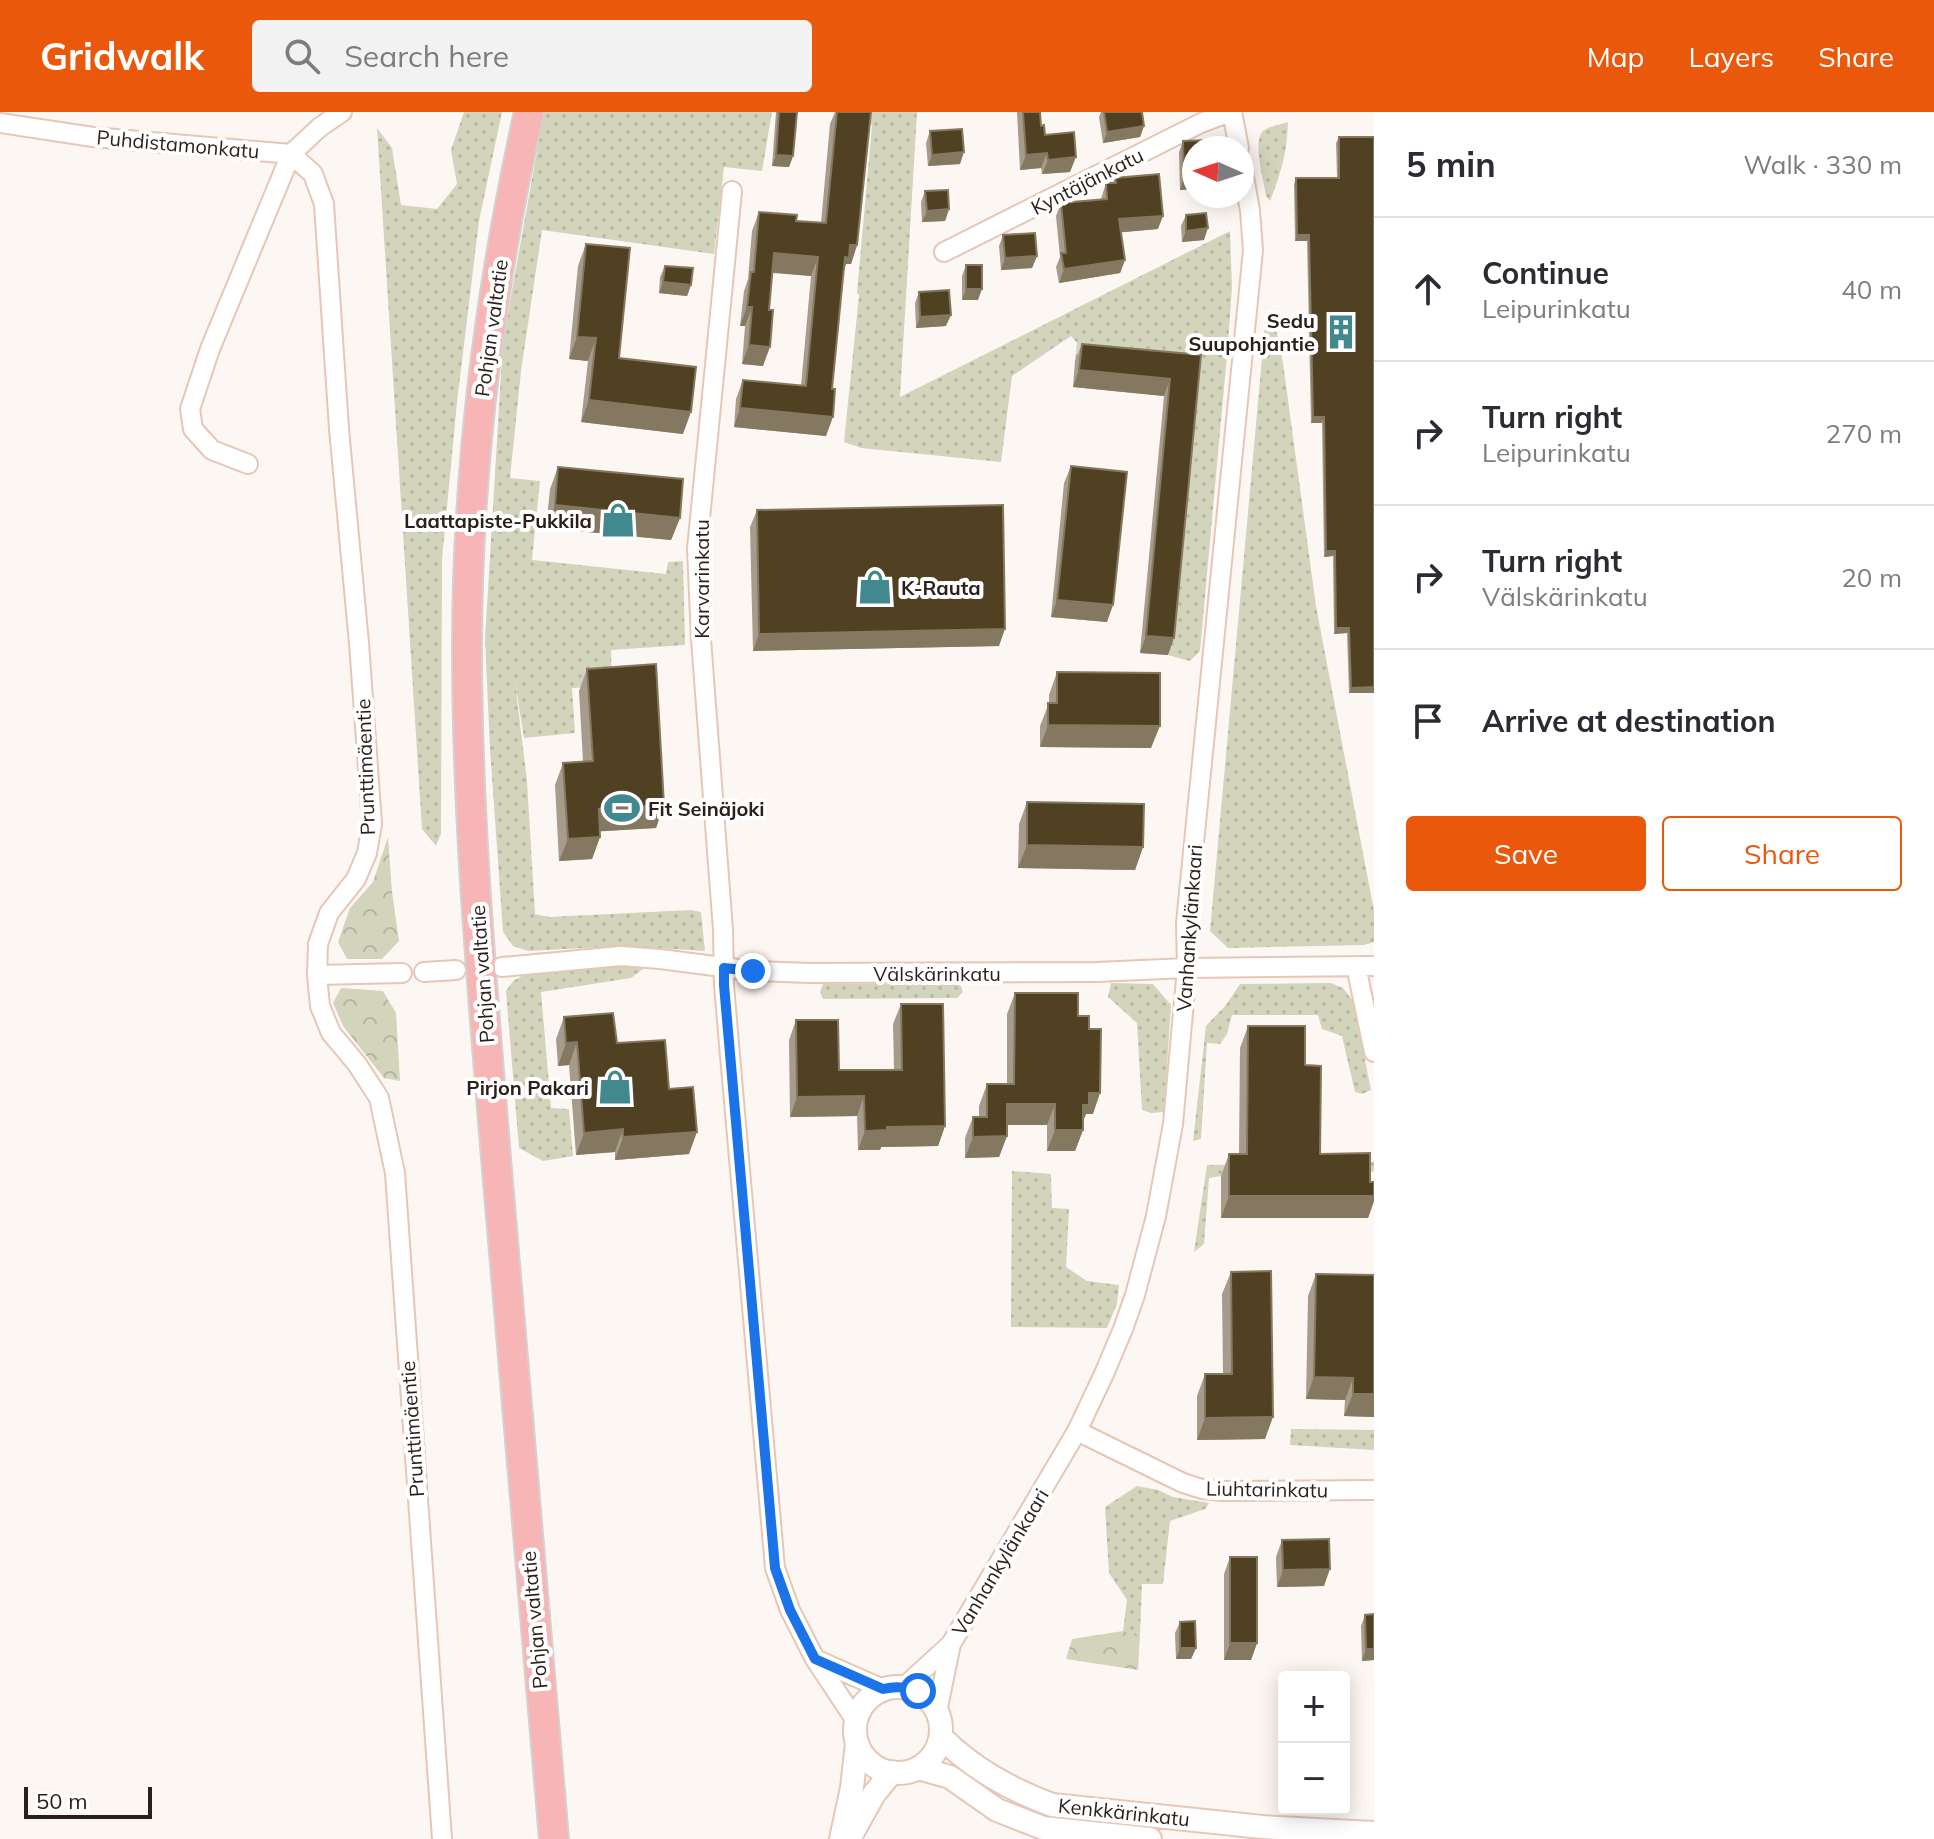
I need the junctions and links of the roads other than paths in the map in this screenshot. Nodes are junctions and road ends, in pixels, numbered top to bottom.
1 (342, 112) edge
2 (529, 112) edge
3 (1231, 112) edge
4 (0, 123) edge
5 (1236, 136) edge
6 (291, 154) junction
7 (732, 191) dead end
8 (1249, 208) edge
9 (944, 252) dead end
10 (248, 464) dead end
11 (1365, 966) edge
12 (502, 967) dead end
13 (724, 968) junction
14 (1187, 968) junction
15 (456, 970) dead end
16 (424, 972) dead end
17 (402, 973) dead end
18 (317, 975) junction
19 (1374, 1052) edge
20 (1077, 1431) junction
21 (1374, 1490) edge
22 (951, 1644) junction
23 (815, 1659) junction
24 (893, 1688) junction
25 (937, 1712) junction
26 (857, 1732) junction
27 (941, 1737) junction
28 (918, 1768) junction
29 (892, 1772) junction
30 (551, 1819) edge
31 (1374, 1833) edge
32 (442, 1839) edge
33 (564, 1839) edge
34 (841, 1839) edge
35 (849, 1839) edge
36 (1150, 1839) edge

1 - 6 street
2 - 30 main road, Pohjan valtatie
3 - 5 street
3 - 9 street, Kyntäjänkatu
4 - 6 street, Puhdistamonkatu
6 - 10 street
6 - 18 street, Prunttimäentie
7 - 13 street, Karvarinkatu
8 - 14 street, Vanhankylänkaari
11 - 14 street, Välskärinkatu
11 - 19 street
12 - 13 street, Välskärinkatu
13 - 14 street, Välskärinkatu
13 - 23 street, Karvarinkatu
14 - 20 street, Vanhankylänkaari
15 - 16 street
17 - 18 street
18 - 32 street, Prunttimäentie
20 - 21 street, Liuhtarinkatu
20 - 22 street, Vanhankylänkaari
22 - 24 street, Vanhankylänkaari
22 - 25 street, Vanhankylänkaari
23 - 24 street
23 - 26 street, Karvarinkatu
24 - 25 street
24 - 26 street
25 - 27 street
26 - 29 street
26 - 34 street
27 - 28 street
27 - 31 street, Kenkkärinkatu
28 - 29 street
28 - 36 street, Kenkkärinkatu
29 - 35 street
30 - 33 main road, Pohjan valtatie

